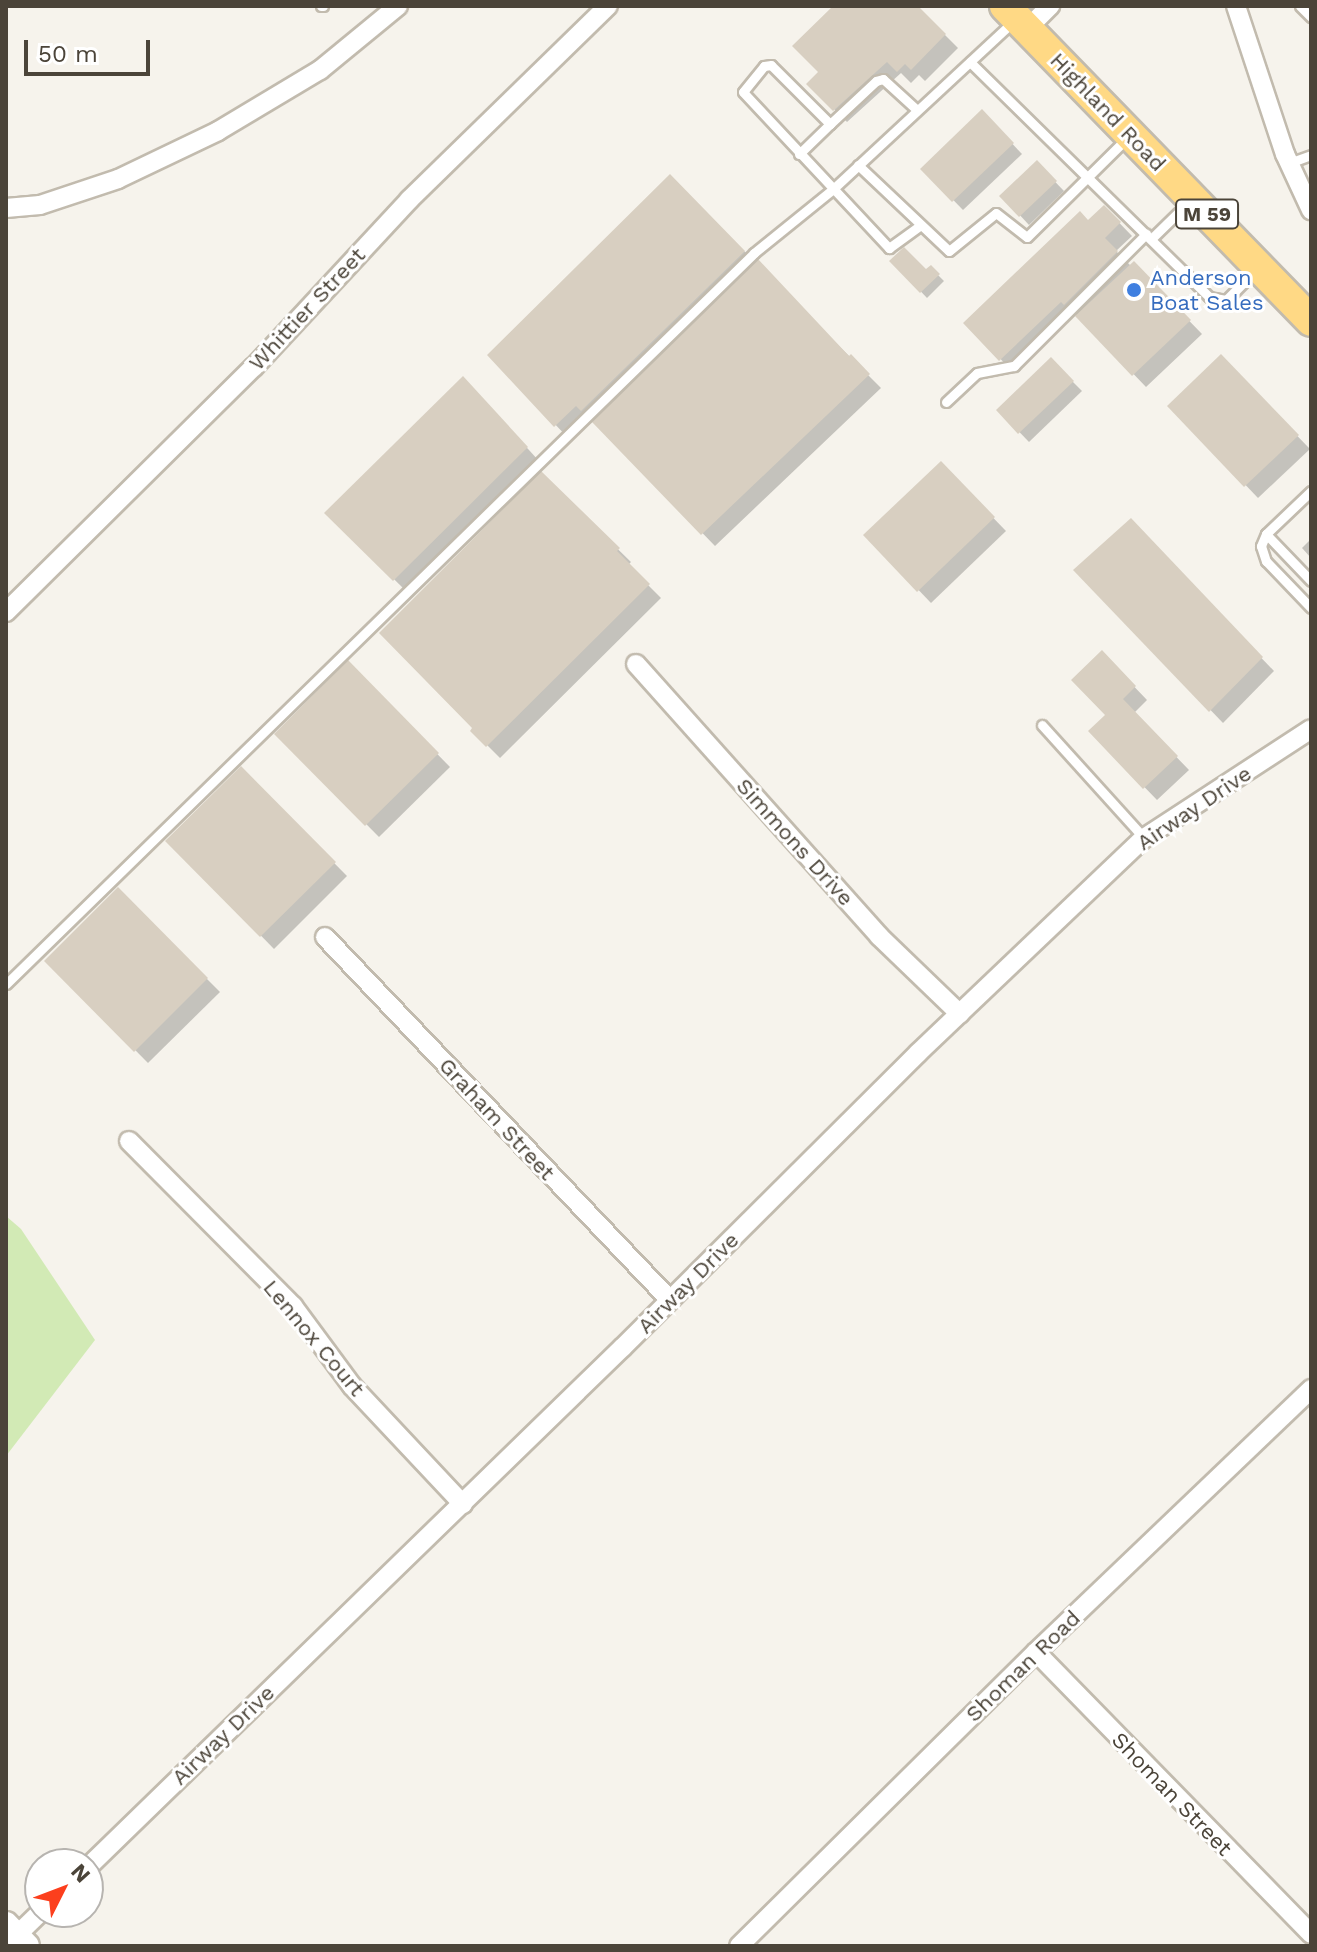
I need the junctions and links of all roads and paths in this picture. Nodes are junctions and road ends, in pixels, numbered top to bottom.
1 (398, 6) edge
2 (608, 6) edge
3 (1050, 6) edge
4 (1236, 6) edge
5 (1300, 6) edge
6 (1311, 17) edge
7 (1016, 18) edge
8 (970, 62) junction
9 (917, 110) junction
10 (830, 124) junction
11 (1130, 135) junction
12 (799, 154) junction
13 (1311, 155) edge
14 (1289, 163) junction
15 (858, 165) junction
16 (1089, 179) junction
17 (833, 189) junction
18 (1192, 199) junction
19 (6, 208) edge
20 (1311, 210) edge
21 (921, 225) junction
22 (1149, 237) junction
23 (1259, 267) junction
24 (1311, 321) edge
25 (946, 402) dead end
26 (1311, 491) edge
27 (1266, 534) junction
28 (1311, 581) edge
29 (1311, 608) edge
30 (6, 612) edge
31 (636, 664) dead end
32 (1042, 725) dead end
33 (1311, 729) edge
34 (1144, 838) junction
35 (325, 937) dead end
36 (6, 984) edge
37 (960, 1014) junction
38 (129, 1141) dead end
39 (670, 1300) junction
40 (1311, 1389) edge
41 (463, 1504) junction
42 (1036, 1652) junction
43 (104, 1852) edge
44 (1311, 1934) edge
45 (739, 1946) edge

1 - 19 street
2 - 30 street, Whittier Street
3 - 7 street
4 - 14 street
5 - 6 lane
7 - 8 lane
7 - 11 highway, Highland Road / M 59
8 - 9 lane
8 - 16 lane
9 - 10 lane
9 - 15 lane
10 - 12 lane
10 - 12 lane
11 - 16 lane
11 - 18 highway, Highland Road / M 59
12 - 17 lane
13 - 14 lane
14 - 20 street
15 - 17 lane
15 - 21 lane
16 - 21 lane
16 - 22 lane
17 - 21 lane
17 - 36 lane
18 - 22 lane
18 - 23 highway, Highland Road / M 59
22 - 23 lane
22 - 25 lane
23 - 24 highway, Highland Road / M 59
26 - 27 lane
27 - 28 lane
27 - 29 lane
31 - 37 street, Simmons Drive
32 - 34 lane
33 - 34 street, Airway Drive
34 - 37 street, Airway Drive
35 - 39 street, Graham Street
37 - 39 street, Airway Drive
38 - 41 street, Lennox Court
39 - 41 street, Airway Drive
40 - 42 street, Shoman Road
41 - 43 street, Airway Drive
42 - 44 street, Shoman Street
42 - 45 street, Shoman Road

